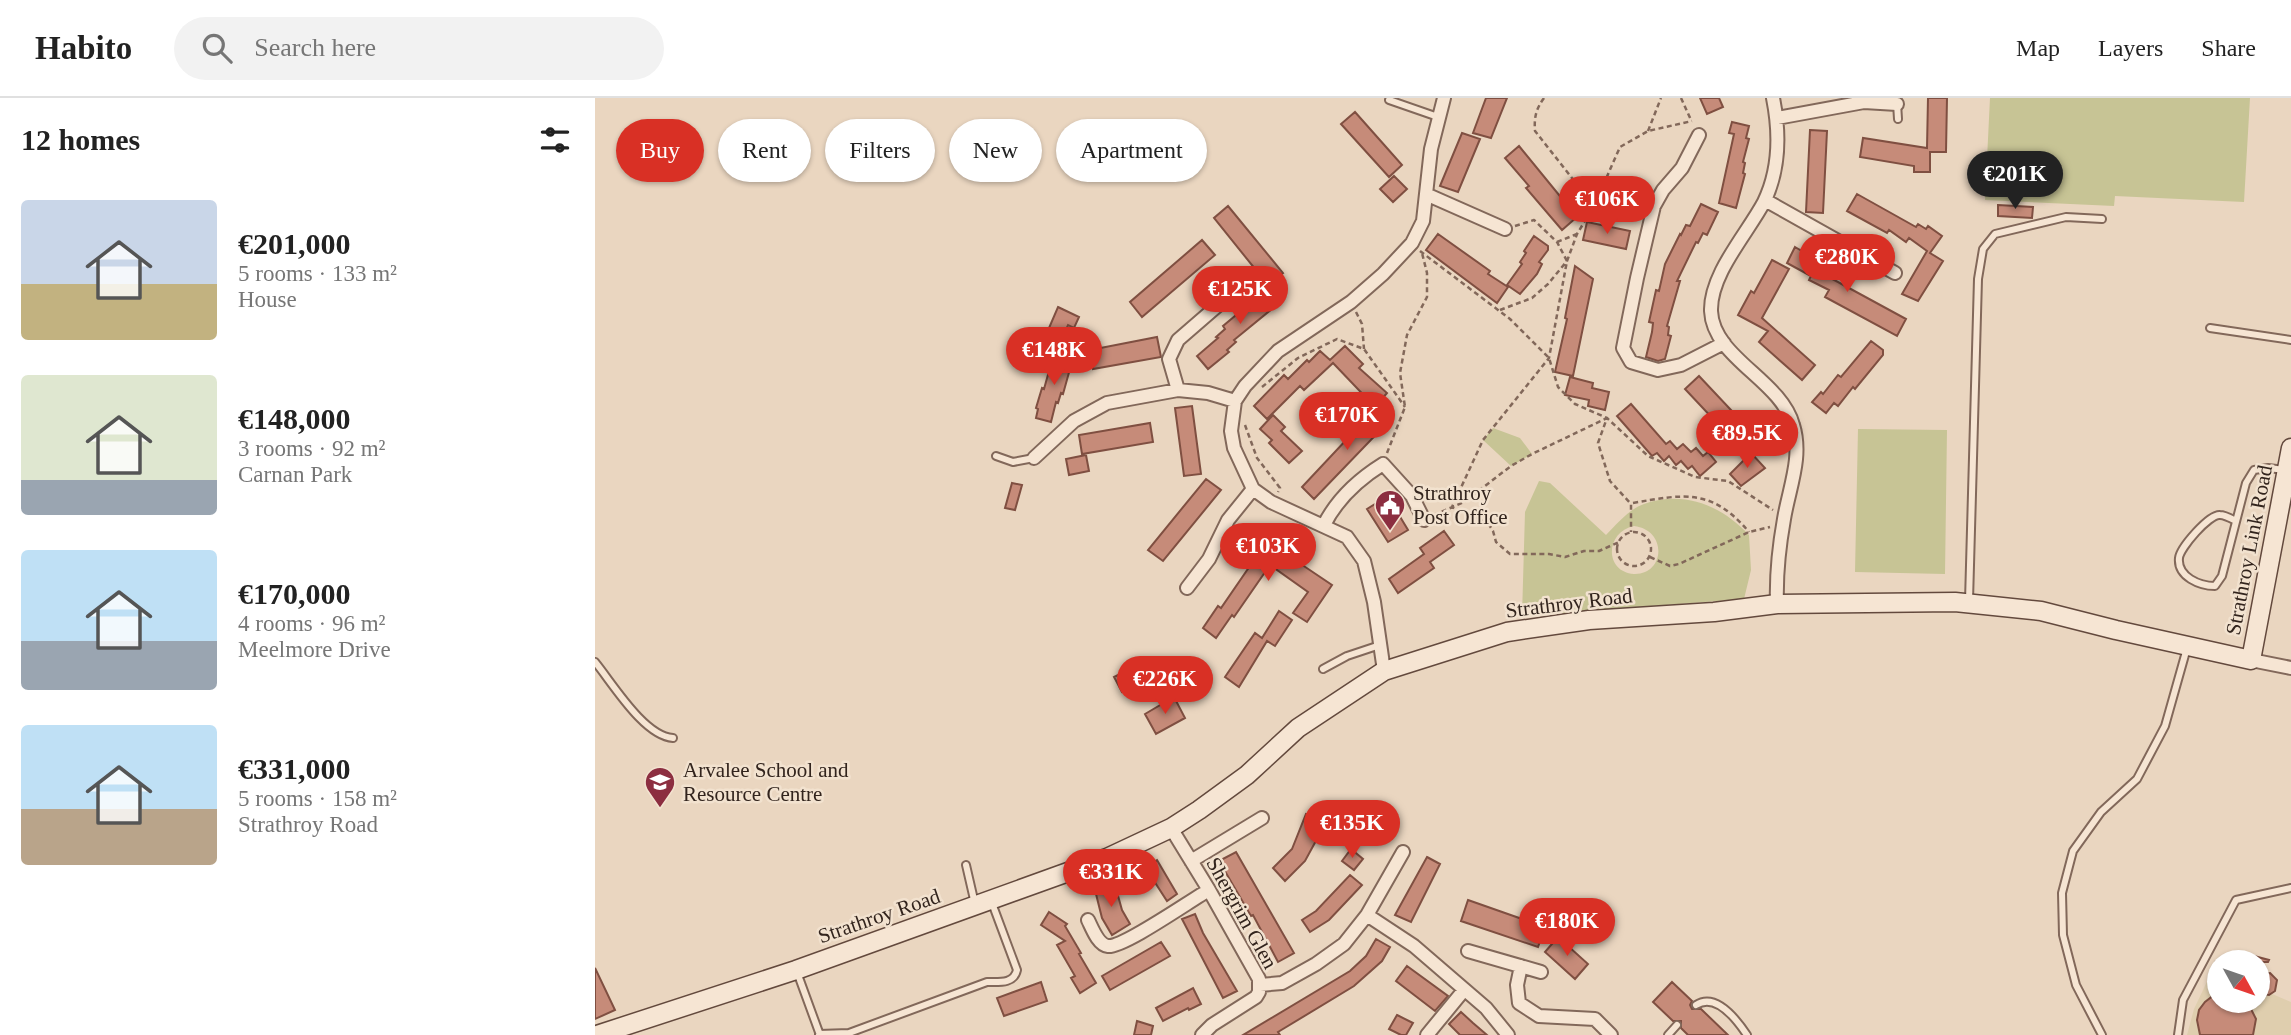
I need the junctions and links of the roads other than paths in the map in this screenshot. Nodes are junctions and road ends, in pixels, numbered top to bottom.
1 (1444, 98) edge
2 (1773, 98) edge
3 (1389, 100) edge
4 (1404, 101) edge
5 (1897, 101) edge
6 (1438, 117) junction
7 (1777, 118) junction
8 (1898, 119) dead end
9 (1699, 135) road end
10 (1428, 195) junction
11 (1623, 199) dead end
12 (1765, 200) junction
13 (1654, 206) junction
14 (2102, 219) dead end
15 (1505, 229) road end
16 (1895, 273) dead end
17 (1238, 288) dead end
18 (2210, 328) dead end
19 (2291, 340) edge
20 (1724, 343) junction
21 (1178, 390) junction
22 (1235, 401) junction
23 (996, 456) dead end
24 (2290, 457) edge
25 (1034, 458) joint
26 (1253, 489) junction
27 (1424, 520) road end
28 (2236, 521) junction
29 (1324, 525) junction
30 (1187, 587) dead end
31 (1962, 602) junction
32 (1777, 604) junction
33 (1380, 645) junction
34 (2187, 646) junction
35 (2251, 660) junction
36 (595, 662) edge
37 (2291, 667) edge
38 (1323, 669) dead end
39 (1384, 671) junction
40 (673, 738) dead end
41 (1262, 818) dead end
42 (1171, 828) junction
43 (1403, 852) dead end
44 (1191, 861) junction
45 (966, 865) dead end
46 (2291, 888) edge
47 (1209, 890) junction
48 (983, 903) junction
49 (1367, 915) junction
50 (1088, 920) dead end
51 (1468, 951) dead end
52 (1521, 966) junction
53 (796, 970) junction
54 (1541, 972) dead end
55 (1260, 985) junction
56 (1464, 990) junction
57 (1696, 1004) dead end
58 (1677, 1025) dead end
59 (597, 1035) edge
60 (819, 1035) edge
61 (1202, 1035) edge
62 (1427, 1035) edge
63 (1508, 1035) edge
64 (1611, 1035) edge
65 (1668, 1035) edge
66 (1747, 1035) edge
67 (2102, 1035) edge
68 (2178, 1035) edge

1 - 6 street
2 - 7 street
3 - 4 lane
4 - 6 lane
5 - 7 street
5 - 8 lane
6 - 10 street
7 - 12 street
9 - 13 street
10 - 15 street
10 - 22 street
11 - 13 street
12 - 16 street
12 - 20 street
13 - 20 street
14 - 31 lane
17 - 21 street
18 - 19 lane
20 - 32 street
21 - 22 street
21 - 25 street
22 - 26 street
23 - 25 lane
24 - 28 lane
24 - 35 street, Strathroy Link Road
26 - 29 street
26 - 30 street
27 - 29 street
28 - 28 lane
29 - 33 street
31 - 32 street, Strathroy Road
31 - 34 street, Strathroy Road
32 - 39 street, Strathroy Road
33 - 38 lane
33 - 39 street
34 - 35 street, Strathroy Road
34 - 67 lane
35 - 37 street
36 - 40 lane
39 - 42 street, Strathroy Road
41 - 44 street
42 - 44 street, Shergrim Glen
42 - 48 street, Strathroy Road
43 - 49 street
44 - 47 street, Shergrim Glen
45 - 48 lane
46 - 68 lane
47 - 50 street
47 - 55 street, Shergrim Glen
48 - 53 street, Strathroy Road
48 - 60 lane
49 - 55 street
49 - 56 street
51 - 52 street
52 - 54 street
52 - 64 street
53 - 59 street, Strathroy Road
53 - 60 lane
55 - 61 street, Shergrim Glen
56 - 62 street
56 - 63 street
57 - 66 lane
58 - 65 lane

